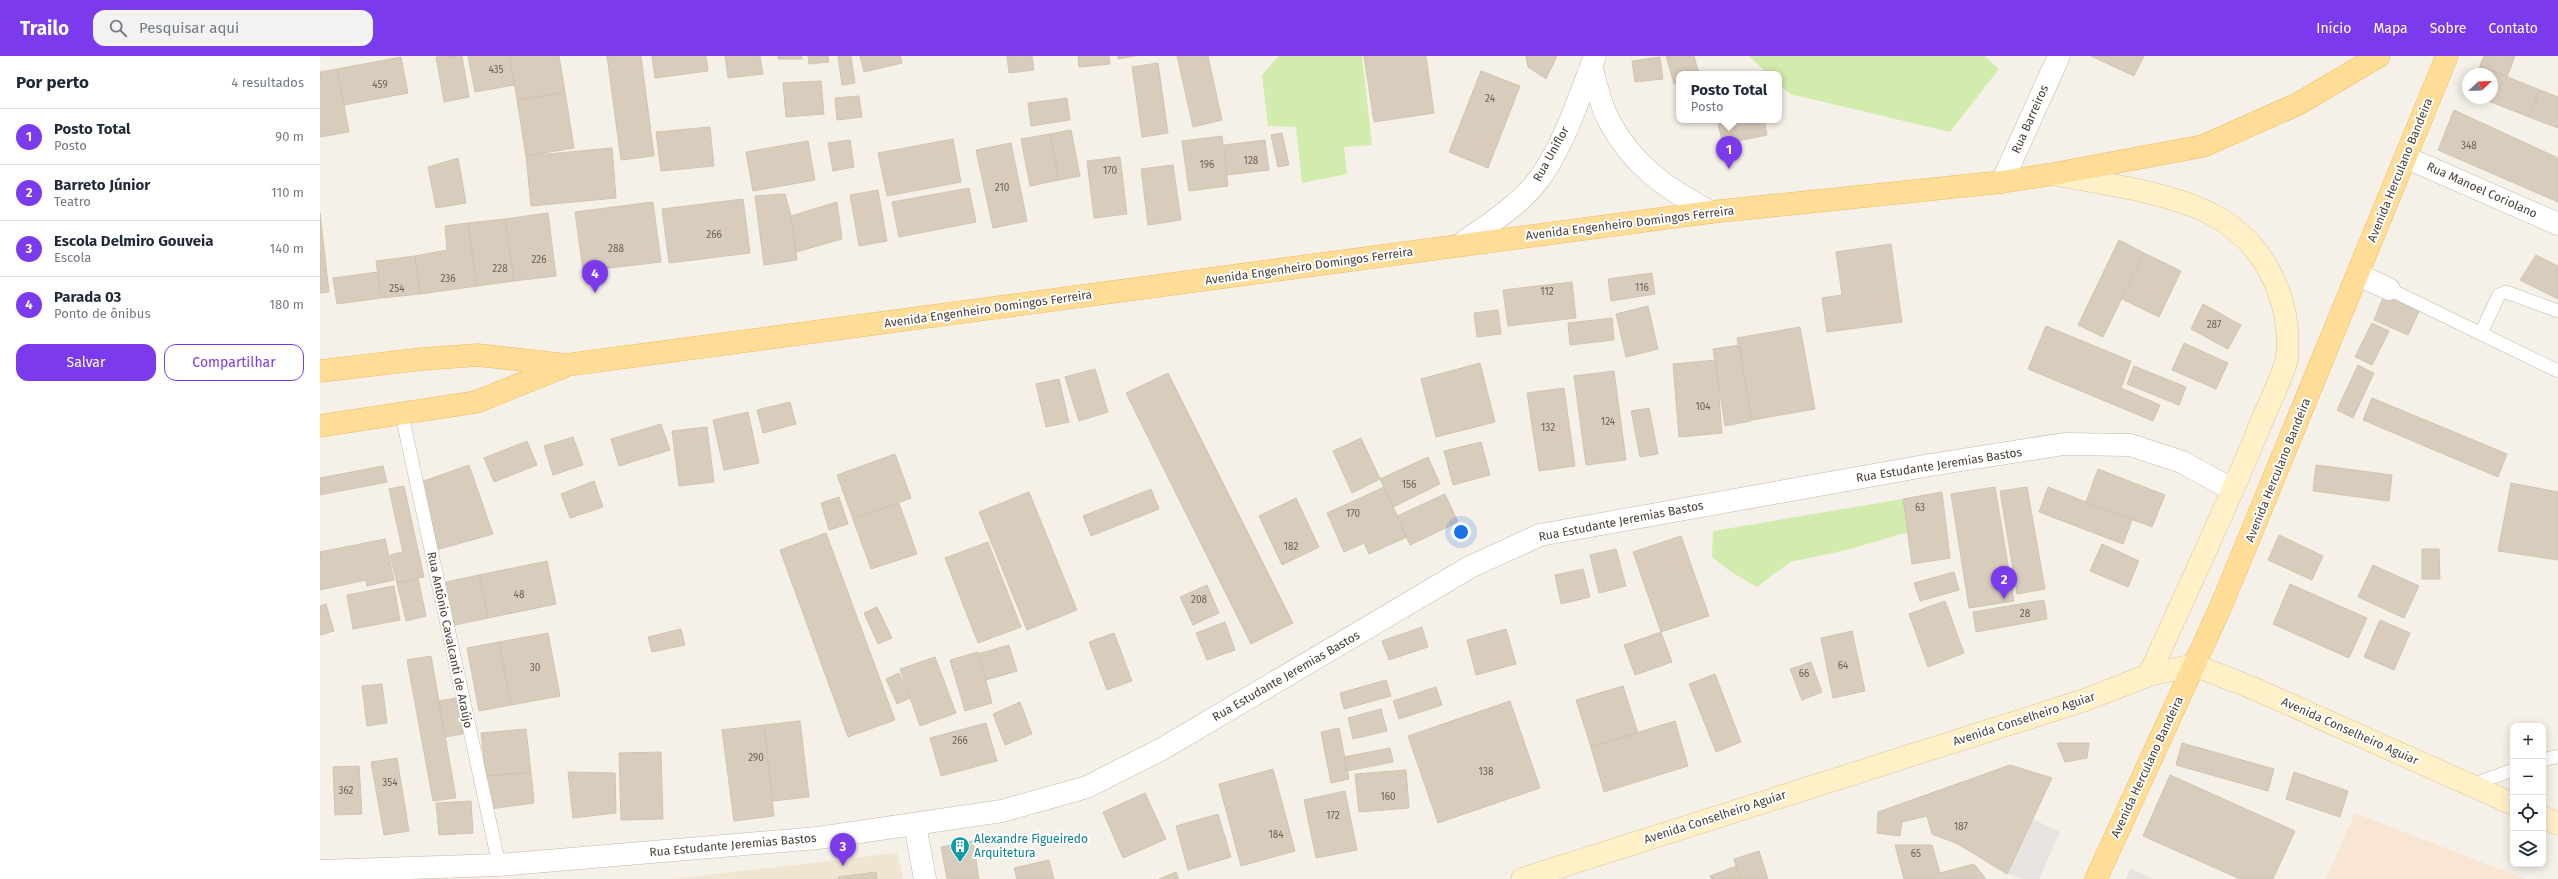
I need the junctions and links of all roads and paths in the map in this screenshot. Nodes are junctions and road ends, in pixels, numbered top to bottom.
1 (2059, 56) edge
2 (2379, 56) edge
3 (2446, 56) edge
4 (1593, 61) edge
5 (2405, 157) junction
6 (2053, 174) junction
7 (2002, 182) junction
8 (1711, 212) junction
9 (2558, 224) edge
10 (1460, 245) junction
11 (2358, 275) junction
12 (2389, 289) joint
13 (2558, 311) edge
14 (2481, 333) junction
15 (566, 366) junction
16 (320, 371) edge
17 (2558, 371) edge
18 (402, 415) junction
19 (320, 426) edge
20 (2233, 490) junction
21 (2194, 665) junction
22 (2149, 676) junction
23 (2558, 756) edge
24 (2546, 759) edge
25 (2510, 771) edge
26 (2471, 786) junction
27 (2510, 803) edge
28 (2546, 818) edge
29 (915, 824) junction
30 (2558, 824) edge
31 (499, 865) junction
32 (320, 871) edge
33 (925, 879) edge
34 (1522, 879) edge
35 (2096, 879) edge

1 - 7 street, Rua Barreiros
2 - 6 main road, Avenida Engenheiro Domingos Ferreira
3 - 5 main road, Avenida Herculano Bandeira
4 - 8 street
4 - 10 street, Rua Uniflor
5 - 9 street, Rua Manoel Coriolano
5 - 11 main road, Avenida Herculano Bandeira
6 - 7 main road, Avenida Engenheiro Domingos Ferreira
6 - 20 main road, Avenida Engenheiro Domingos Ferreira
7 - 8 main road, Avenida Engenheiro Domingos Ferreira
8 - 10 main road, Avenida Engenheiro Domingos Ferreira
10 - 15 main road, Avenida Engenheiro Domingos Ferreira
11 - 12 street
11 - 21 main road, Avenida Herculano Bandeira
12 - 14 lane
13 - 14 lane
14 - 17 lane
15 - 16 main road, Avenida Engenheiro Domingos Ferreira
15 - 18 main road, Avenida Engenheiro Domingos Ferreira
18 - 19 main road, Avenida Engenheiro Domingos Ferreira
18 - 31 lane, Rua Antônio Cavalcanti de Araújo
20 - 22 main road
20 - 29 street, Rua Estudante Jeremias Bastos
21 - 22 main road, Avenida Conselheiro Aguiar
21 - 26 main road, Avenida Conselheiro Aguiar
21 - 35 main road, Avenida Herculano Bandeira
22 - 34 main road, Avenida Conselheiro Aguiar
23 - 24 lane
25 - 26 lane
26 - 27 main road, Avenida Conselheiro Aguiar
28 - 30 main road
29 - 31 street, Rua Estudante Jeremias Bastos
29 - 33 street
31 - 32 street, Rua Estudante Jeremias Bastos

